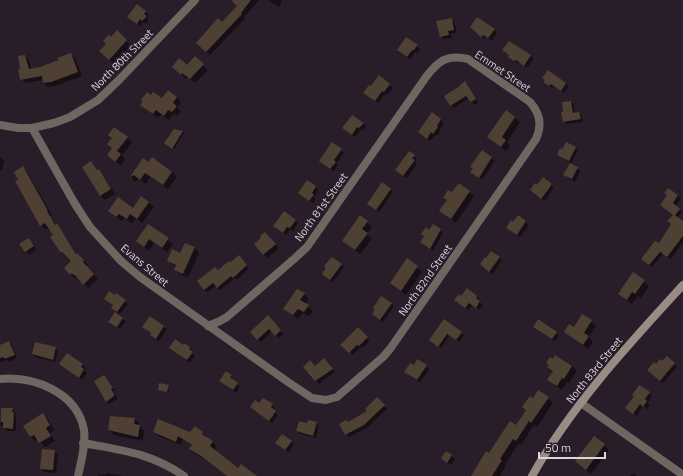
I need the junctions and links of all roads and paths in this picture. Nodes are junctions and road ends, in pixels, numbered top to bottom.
1 (195, 0) edge
2 (426, 77) joint
3 (0, 125) edge
4 (32, 128) junction
5 (534, 143) joint
6 (683, 286) edge
7 (208, 326) junction
8 (0, 379) edge
9 (312, 398) joint
10 (581, 403) junction
11 (83, 443) junction
12 (683, 475) edge
13 (78, 476) edge
14 (184, 476) edge
15 (532, 476) edge

1 - 4 street, North 80th Street
2 - 5 street, Emmet Street
2 - 7 street, North 81st Street
3 - 4 street
4 - 7 street, Evans Street
5 - 9 street, North 82nd Street
6 - 10 street, North 83rd Street
7 - 9 street, Evans Street
8 - 11 street
10 - 12 street
10 - 15 street, North 83rd Street
11 - 13 street
11 - 14 street

